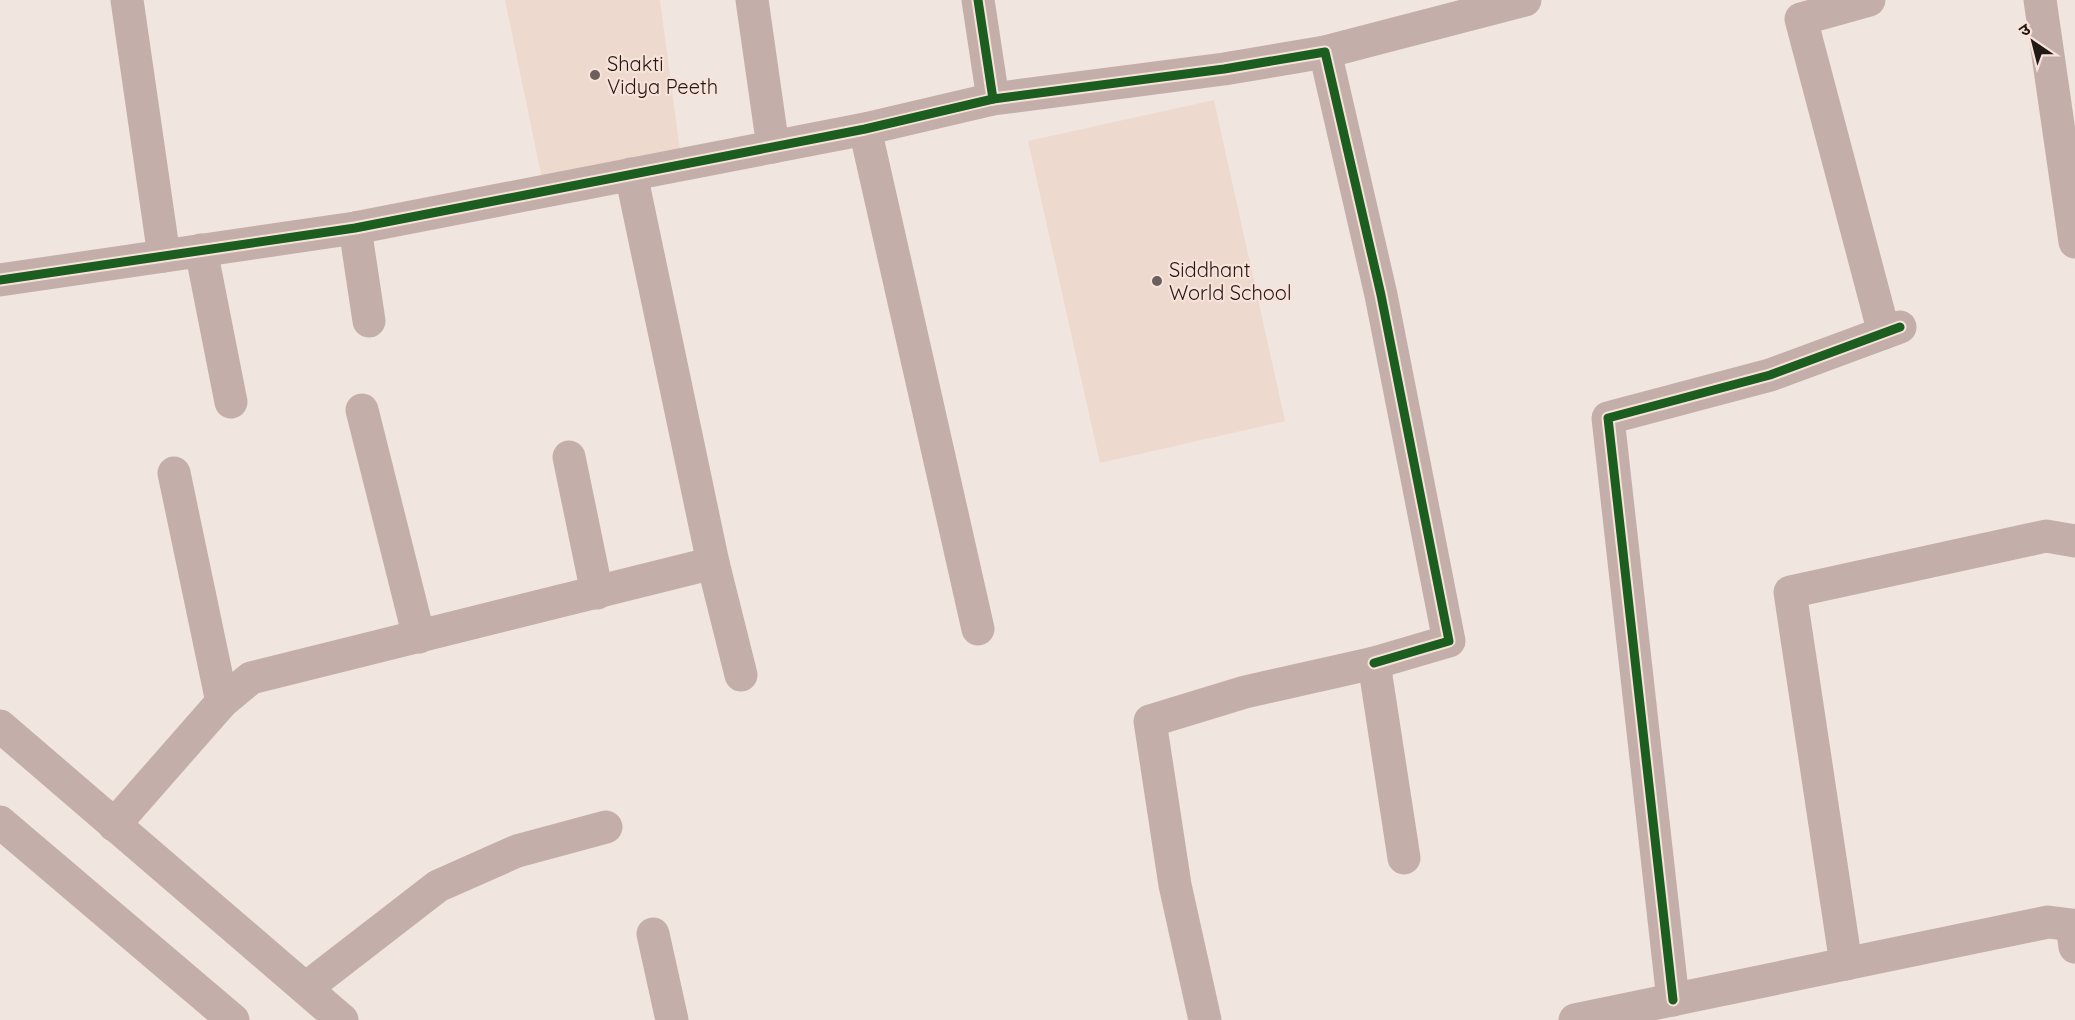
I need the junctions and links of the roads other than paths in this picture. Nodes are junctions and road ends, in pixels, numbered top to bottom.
1 (127, 0) edge
2 (752, 0) edge
3 (978, 0) edge
4 (1525, 0) edge
5 (1869, 0) edge
6 (2040, 0) edge
7 (1800, 9) edge
8 (1325, 52) junction
9 (993, 99) junction
10 (865, 129) junction
11 (773, 147) junction
12 (631, 174) junction
13 (355, 228) junction
14 (2075, 242) edge
15 (201, 250) junction
16 (164, 256) junction
17 (1, 276) edge
18 (369, 321) dead end
19 (231, 402) dead end
20 (362, 410) dead end
21 (569, 457) dead end
22 (174, 473) dead end
23 (2075, 541) edge
24 (713, 563) junction
25 (597, 593) junction
26 (978, 629) dead end
27 (419, 637) junction
28 (1374, 663) junction
29 (741, 675) dead end
30 (222, 702) junction
31 (0, 726) edge
32 (0, 822) edge
33 (114, 825) junction
34 (606, 826) dead end
35 (1404, 858) dead end
36 (2074, 932) edge
37 (653, 934) dead end
38 (1846, 964) junction
39 (306, 988) junction
40 (1673, 1000) junction
41 (233, 1020) edge
42 (342, 1020) edge
43 (672, 1020) edge
44 (1205, 1020) edge
45 (1575, 1020) edge

1 - 16 street
2 - 11 street
3 - 9 street
4 - 8 street
5 - 7 street
6 - 14 street
7 - 40 street
8 - 9 street
8 - 28 street
9 - 10 street
10 - 11 street
10 - 26 street
11 - 12 street
12 - 13 street
12 - 24 street
13 - 15 street
13 - 18 street
15 - 16 street
15 - 19 street
16 - 17 street
20 - 27 street
21 - 25 street
22 - 30 street
23 - 38 street
24 - 25 street
24 - 29 street
25 - 27 street
27 - 30 street
28 - 35 street
28 - 44 street
30 - 33 street
31 - 33 street
32 - 41 street
33 - 39 street
34 - 39 street
36 - 38 street
37 - 43 street
38 - 40 street
39 - 42 street
40 - 45 street

